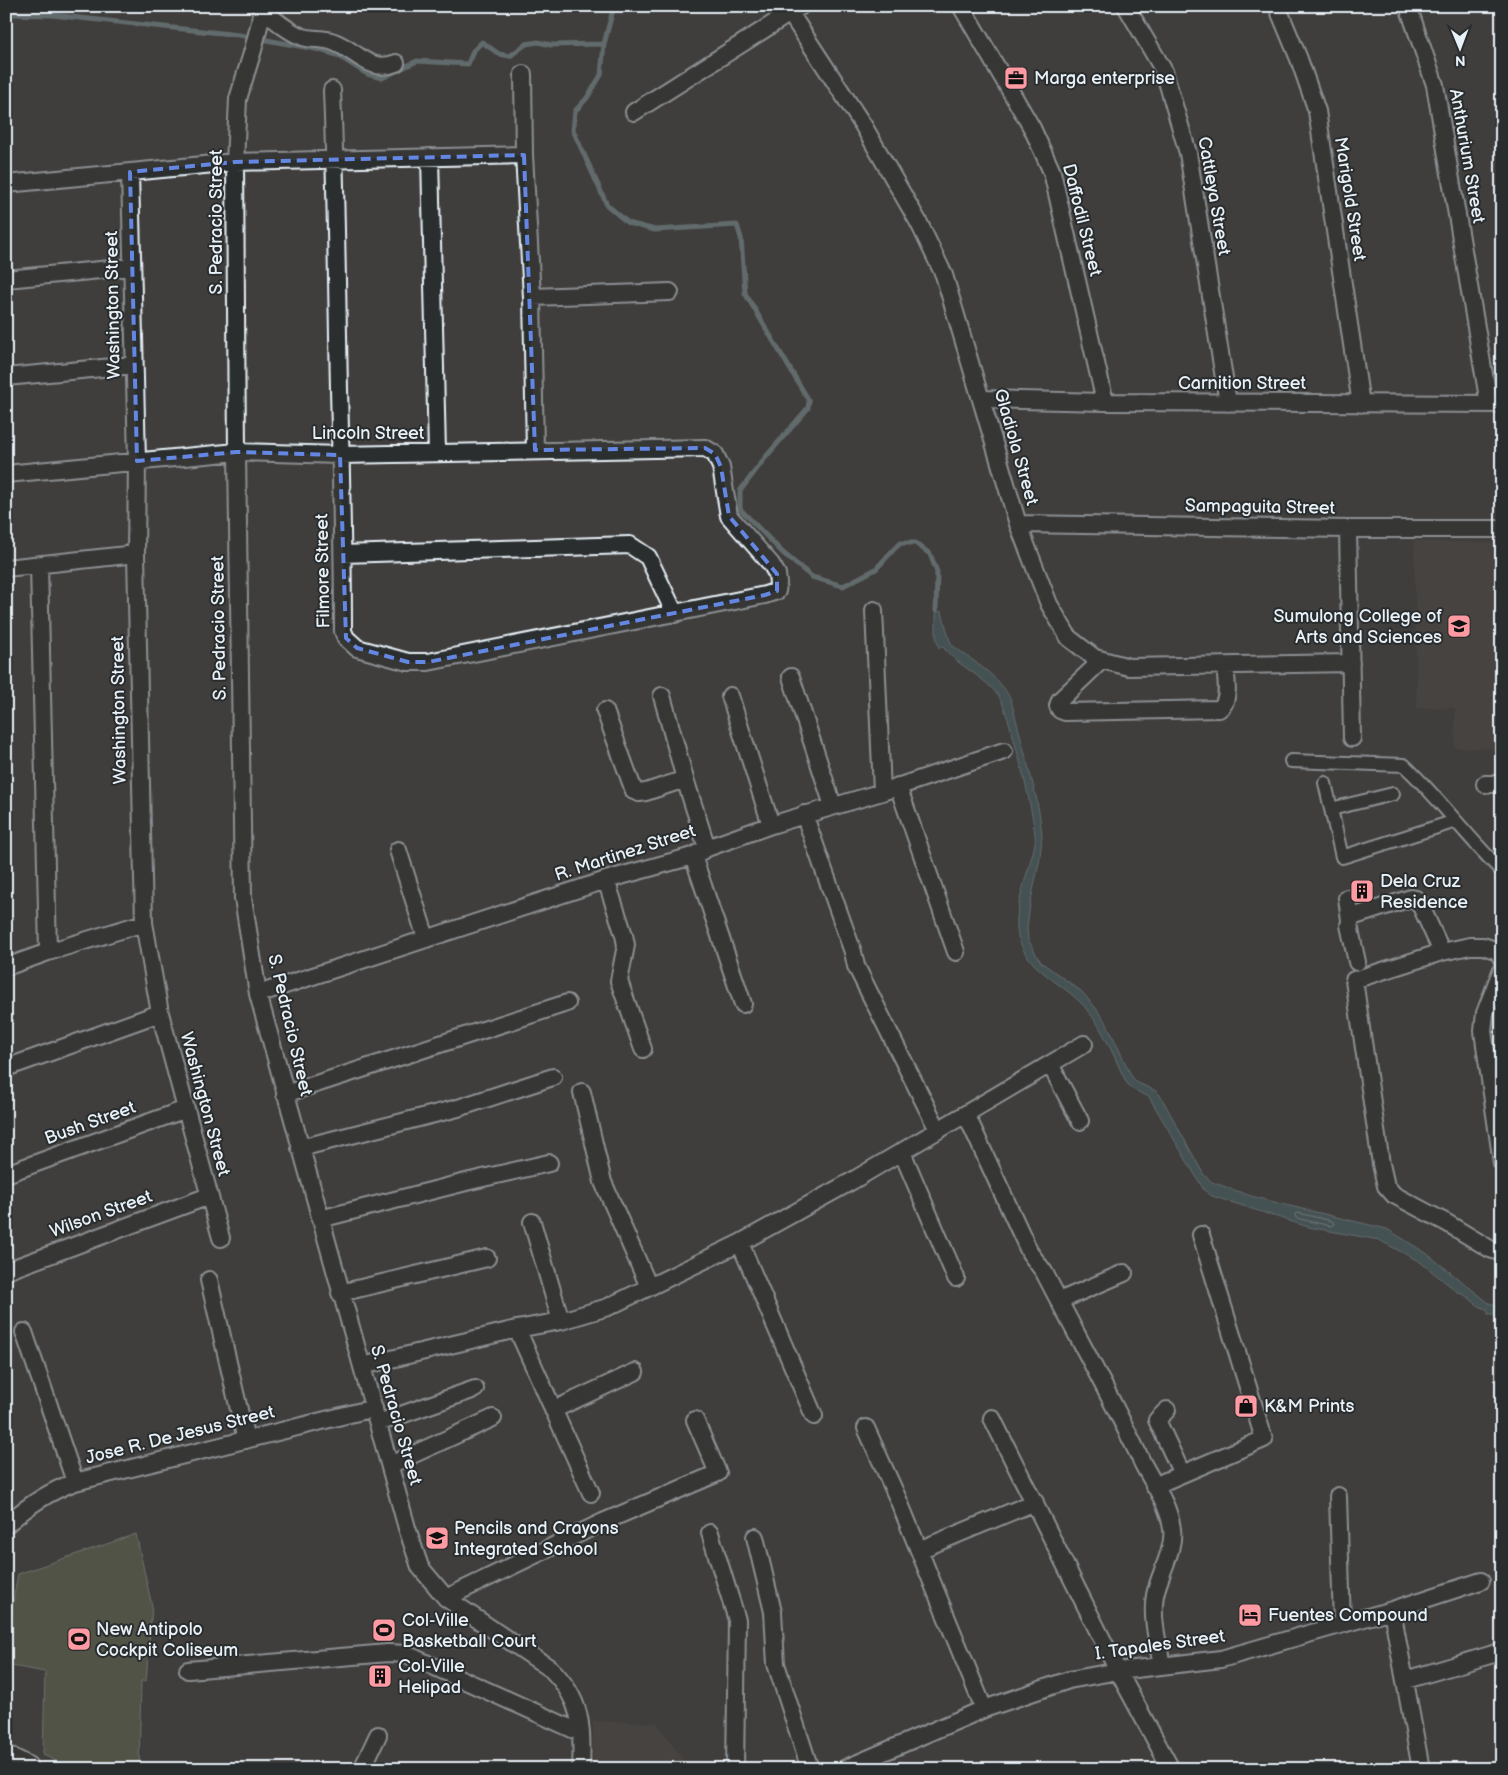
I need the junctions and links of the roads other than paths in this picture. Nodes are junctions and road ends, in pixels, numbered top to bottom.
1 (961, 6) edge
2 (1126, 6) edge
3 (1277, 6) edge
4 (1408, 6) edge
5 (796, 10) edge
6 (261, 12) edge
7 (396, 63) dead end
8 (523, 74) dead end
9 (332, 90) dead end
10 (634, 112) dead end
11 (524, 154) junction
12 (430, 157) junction
13 (335, 160) junction
14 (236, 162) junction
15 (130, 172) junction
16 (6, 184) edge
17 (132, 267) junction
18 (6, 279) edge
19 (670, 292) dead end
20 (532, 297) junction
21 (134, 365) junction
22 (6, 377) edge
23 (982, 399) junction
24 (1105, 402) junction
25 (1228, 403) junction
26 (1361, 404) junction
27 (1495, 404) edge
28 (535, 450) junction
29 (237, 452) junction
30 (437, 454) junction
31 (340, 455) junction
32 (137, 461) junction
33 (6, 474) edge
34 (1018, 524) junction
35 (1348, 529) junction
36 (1502, 529) edge
37 (136, 554) junction
38 (343, 554) junction
39 (39, 564) junction
40 (6, 568) edge
41 (765, 595) joint
42 (874, 610) dead end
43 (675, 614) junction
44 (1102, 660) junction
45 (1350, 663) junction
46 (1225, 666) junction
47 (791, 677) dead end
48 (662, 696) dead end
49 (730, 696) dead end
50 (605, 711) dead end
51 (1352, 738) dead end
52 (1004, 751) dead end
53 (1291, 761) dead end
54 (684, 779) junction
55 (1325, 783) dead end
56 (1484, 784) dead end
57 (1502, 784) edge
58 (898, 786) junction
59 (882, 792) junction
60 (1393, 794) dead end
61 (833, 806) junction
62 (1331, 809) junction
63 (804, 814) junction
64 (1456, 821) junction
65 (771, 825) junction
66 (398, 850) dead end
67 (700, 852) junction
68 (1502, 871) edge
69 (606, 880) junction
70 (1346, 898) dead end
71 (1350, 920) junction
72 (144, 923) junction
73 (426, 938) junction
74 (48, 952) junction
75 (956, 952) dead end
76 (1442, 952) junction
77 (1501, 952) edge
78 (1357, 962) dead end
79 (6, 967) edge
80 (1502, 968) edge
81 (258, 994) junction
82 (567, 1003) dead end
83 (743, 1004) dead end
84 (160, 1013) junction
85 (1084, 1044) dead end
86 (643, 1049) dead end
87 (1050, 1064) junction
88 (6, 1068) edge
89 (553, 1077) dead end
90 (582, 1092) dead end
91 (285, 1094) junction
92 (186, 1109) junction
93 (966, 1114) junction
94 (1080, 1121) dead end
95 (938, 1130) junction
96 (300, 1148) junction
97 (902, 1152) junction
98 (549, 1163) dead end
99 (1502, 1163) edge
100 (6, 1174) edge
101 (209, 1196) junction
102 (320, 1219) junction
103 (532, 1222) dead end
104 (1201, 1236) dead end
105 (221, 1238) dead end
106 (740, 1244) junction
107 (1502, 1253) edge
108 (487, 1258) dead end
109 (6, 1270) edge
110 (1124, 1272) dead end
111 (956, 1278) dead end
112 (209, 1280) dead end
113 (649, 1287) junction
114 (340, 1292) junction
115 (1059, 1301) junction
116 (561, 1321) junction
117 (517, 1329) junction
118 (24, 1332) dead end
119 (362, 1366) junction
120 (635, 1372) dead end
121 (474, 1388) dead end
122 (553, 1410) junction
123 (1167, 1410) dead end
124 (376, 1416) junction
125 (814, 1416) dead end
126 (493, 1418) dead end
127 (992, 1418) dead end
128 (695, 1420) dead end
129 (866, 1428) dead end
130 (246, 1440) junction
131 (390, 1465) junction
132 (1182, 1474) junction
133 (75, 1482) junction
134 (1154, 1486) junction
135 (591, 1493) dead end
136 (1338, 1496) dead end
137 (1035, 1502) junction
138 (6, 1525) edge
139 (710, 1533) dead end
140 (756, 1537) dead end
141 (919, 1550) junction
142 (1481, 1581) dead end
143 (446, 1598) junction
144 (1392, 1610) junction
145 (1342, 1624) junction
146 (1500, 1652) dead end
147 (1162, 1666) junction
148 (188, 1670) dead end
149 (1118, 1670) junction
150 (1406, 1680) junction
151 (984, 1709) junction
152 (581, 1732) junction
153 (378, 1735) dead end
154 (6, 1759) edge
155 (847, 1768) edge
156 (25, 1769) edge
157 (362, 1769) edge
158 (581, 1769) edge
159 (735, 1769) edge
160 (810, 1769) edge
161 (1171, 1769) edge
162 (1421, 1769) edge

1 - 24 street, Daffodil Street
2 - 25 street, Cattleya Street
3 - 26 street, Marigold Street
4 - 27 street, Anthurium Street
5 - 10 street
5 - 23 street, Gladiola Street
6 - 7 street
6 - 14 street, S. Pedracio Street
8 - 11 street
9 - 13 street, Filmore Street
11 - 12 street
11 - 20 street
12 - 13 street
12 - 30 street
13 - 14 street
13 - 31 street, Filmore Street
14 - 15 street
14 - 29 street, S. Pedracio Street
15 - 16 street
15 - 17 street, Washington Street
17 - 18 street
17 - 21 street, Washington Street
19 - 20 street
20 - 28 street
21 - 22 street
21 - 32 street, Washington Street
23 - 24 street, Carnition Street
23 - 34 street, Gladiola Street
24 - 25 street, Carnition Street
25 - 26 street, Carnition Street
26 - 27 street, Carnition Street
28 - 30 street, Lincoln Street
28 - 41 street, Lincoln Street
29 - 31 street, Lincoln Street
29 - 32 street, Lincoln Street
29 - 81 street, S. Pedracio Street
30 - 31 street, Lincoln Street
31 - 38 street, Filmore Street
32 - 33 street, Lincoln Street
32 - 37 street, Washington Street
34 - 35 street, Sampaguita Street
34 - 44 street, Gladiola Street
35 - 36 street, Sampaguita Street
35 - 45 street
37 - 39 street
37 - 72 street, Washington Street
38 - 43 street
38 - 43 street, Filmore Street
39 - 40 street
39 - 74 street
41 - 43 street, Filmore Street
42 - 59 street
44 - 46 street, Gladiola Street
44 - 46 street
45 - 46 street, Gladiola Street
45 - 51 street
47 - 61 street
48 - 54 street
49 - 65 street
50 - 54 street
52 - 58 street, R. Martinez Street
53 - 64 street
54 - 67 street
55 - 62 street
56 - 57 street
58 - 59 street, R. Martinez Street
58 - 75 street
59 - 61 street, R. Martinez Street
60 - 62 street
61 - 63 street, R. Martinez Street
62 - 64 street
63 - 65 street, R. Martinez Street
63 - 95 street
64 - 68 street
65 - 67 street, R. Martinez Street
66 - 73 street
67 - 69 street, R. Martinez Street
67 - 83 street
69 - 73 street, R. Martinez Street
69 - 86 street
70 - 71 street
71 - 76 street
71 - 78 street
72 - 74 street
72 - 84 street, Washington Street
73 - 81 street, R. Martinez Street
74 - 79 street
76 - 77 street
76 - 107 street
80 - 99 street
81 - 91 street, S. Pedracio Street
82 - 91 street
84 - 88 street
84 - 92 street, Washington Street
85 - 87 street
87 - 93 street
87 - 94 street
89 - 96 street
90 - 113 street
91 - 96 street, S. Pedracio Street
92 - 100 street, Bush Street
92 - 101 street, Washington Street
93 - 95 street
93 - 115 street
95 - 97 street
96 - 102 street, S. Pedracio Street
97 - 106 street
97 - 111 street
98 - 102 street
101 - 105 street, Washington Street
101 - 109 street, Wilson Street
102 - 114 street, S. Pedracio Street
103 - 116 street
104 - 132 street
106 - 113 street
106 - 125 street
108 - 114 street
110 - 115 street
112 - 130 street
113 - 116 street
114 - 119 street, S. Pedracio Street
115 - 134 street
116 - 117 street
117 - 119 street
117 - 122 street
118 - 133 street
119 - 124 street, S. Pedracio Street
120 - 122 street
121 - 124 street, Jose R. De Jesus Street
122 - 135 street
123 - 132 street
124 - 130 street, Jose R. De Jesus Street
124 - 131 street, S. Pedracio Street
126 - 131 street
127 - 137 street
128 - 143 street
129 - 141 street
130 - 133 street, Jose R. De Jesus Street
131 - 143 street, S. Pedracio Street
132 - 134 street
133 - 138 street, Jose R. De Jesus Street
134 - 147 street
136 - 145 street
137 - 141 street
137 - 149 street
139 - 159 street
140 - 160 street
141 - 151 street
142 - 144 street, I. Tapales Street
143 - 152 street, S. Pedracio Street
144 - 145 street, I. Tapales Street
144 - 150 street
145 - 147 street, I. Tapales Street
146 - 150 street
147 - 149 street, I. Tapales Street
148 - 152 street
149 - 151 street, I. Tapales Street
149 - 161 street
150 - 162 street
151 - 155 street, I. Tapales Street
152 - 158 street, S. Pedracio Street
153 - 157 street
154 - 156 main road

